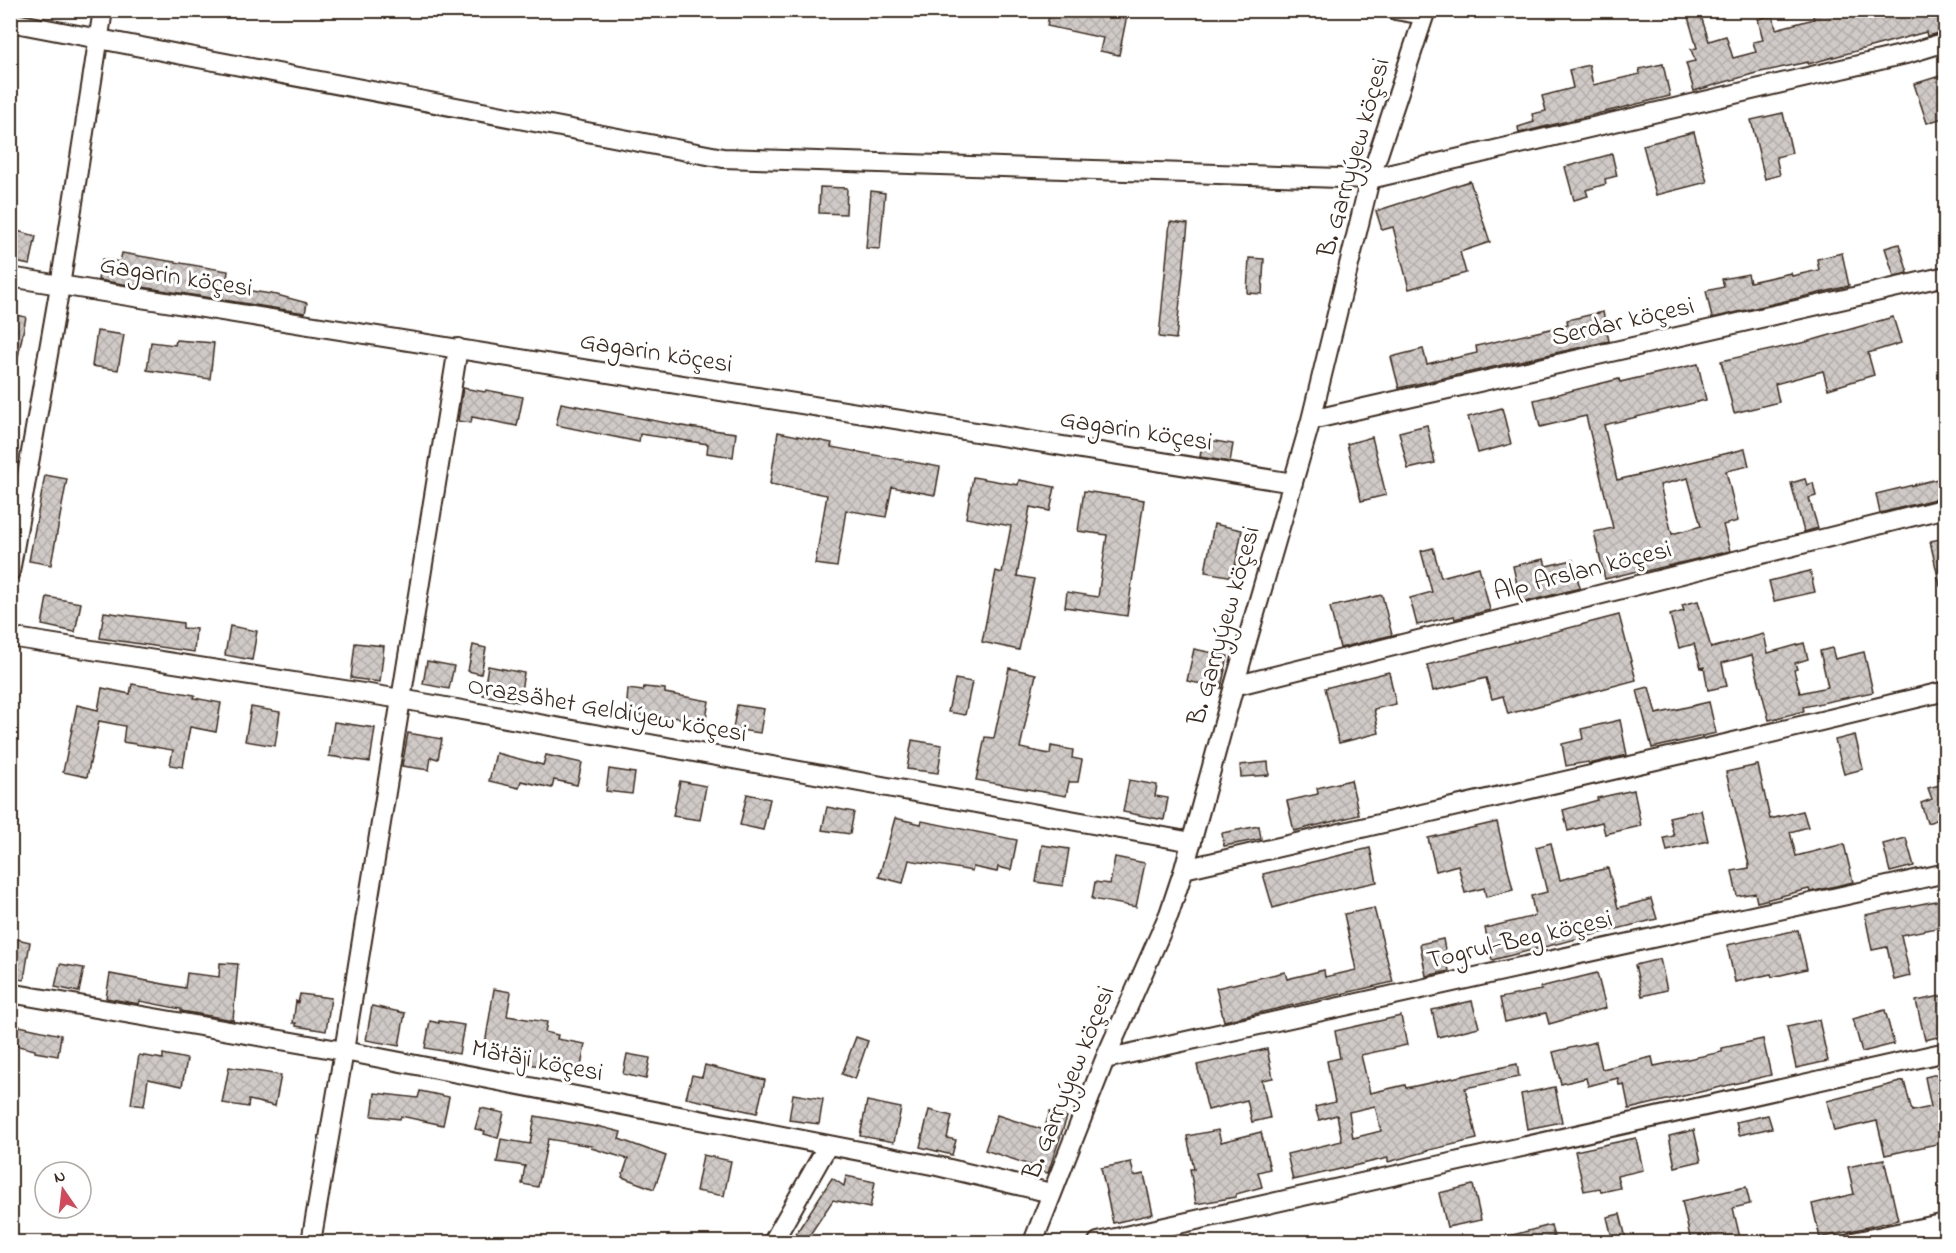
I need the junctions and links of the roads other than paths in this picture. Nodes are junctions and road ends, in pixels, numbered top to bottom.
1 (103, 10) edge
2 (1395, 10) edge
3 (1425, 13) edge
4 (10, 22) edge
5 (98, 39) junction
6 (1946, 42) edge
7 (1370, 179) junction
8 (1946, 276) edge
9 (10, 277) edge
10 (60, 286) junction
11 (458, 348) junction
12 (1311, 420) junction
13 (1293, 483) junction
14 (1946, 508) edge
15 (10, 572) edge
16 (10, 637) edge
17 (1234, 686) junction
18 (1946, 691) edge
19 (401, 699) junction
20 (1192, 842) junction
21 (1184, 869) junction
22 (1946, 873) edge
23 (10, 993) edge
24 (344, 1051) junction
25 (1946, 1052) edge
26 (1105, 1059) junction
27 (828, 1145) junction
28 (1051, 1193) junction
29 (1946, 1222) edge
30 (311, 1242) edge
31 (773, 1242) edge
32 (1033, 1242) edge
33 (1098, 1242) edge
34 (1853, 1242) edge

1 - 5 street
2 - 3 street
3 - 7 street, B. Garryýew köçesi
4 - 5 street
5 - 7 street
5 - 10 street
6 - 7 street
7 - 12 street, B. Garryýew köçesi
8 - 12 street, Serdar köçesi
9 - 10 street, Gagarin köçesi
10 - 11 street, Gagarin köçesi
10 - 15 street
11 - 13 street, Gagarin köçesi
11 - 19 street
12 - 13 street, B. Garryýew köçesi
13 - 17 street, B. Garryýew köçesi
14 - 17 street, Alp Arslan köçesi
16 - 19 street, Orazsähet Geldiýew köçesi
17 - 20 street, B. Garryýew köçesi
18 - 21 street
19 - 20 street, Orazsähet Geldiýew köçesi
19 - 24 street
20 - 21 street, B. Garryýew köçesi
21 - 26 street, B. Garryýew köçesi
22 - 26 street, Togrul-Beg köçesi
23 - 24 street, Mätäji köçesi
24 - 27 street, Mätäji köçesi
24 - 30 street
25 - 33 street
26 - 28 street, B. Garryýew köçesi
27 - 28 street, Mätäji köçesi
27 - 31 street
28 - 32 street, B. Garryýew köçesi
29 - 34 street

